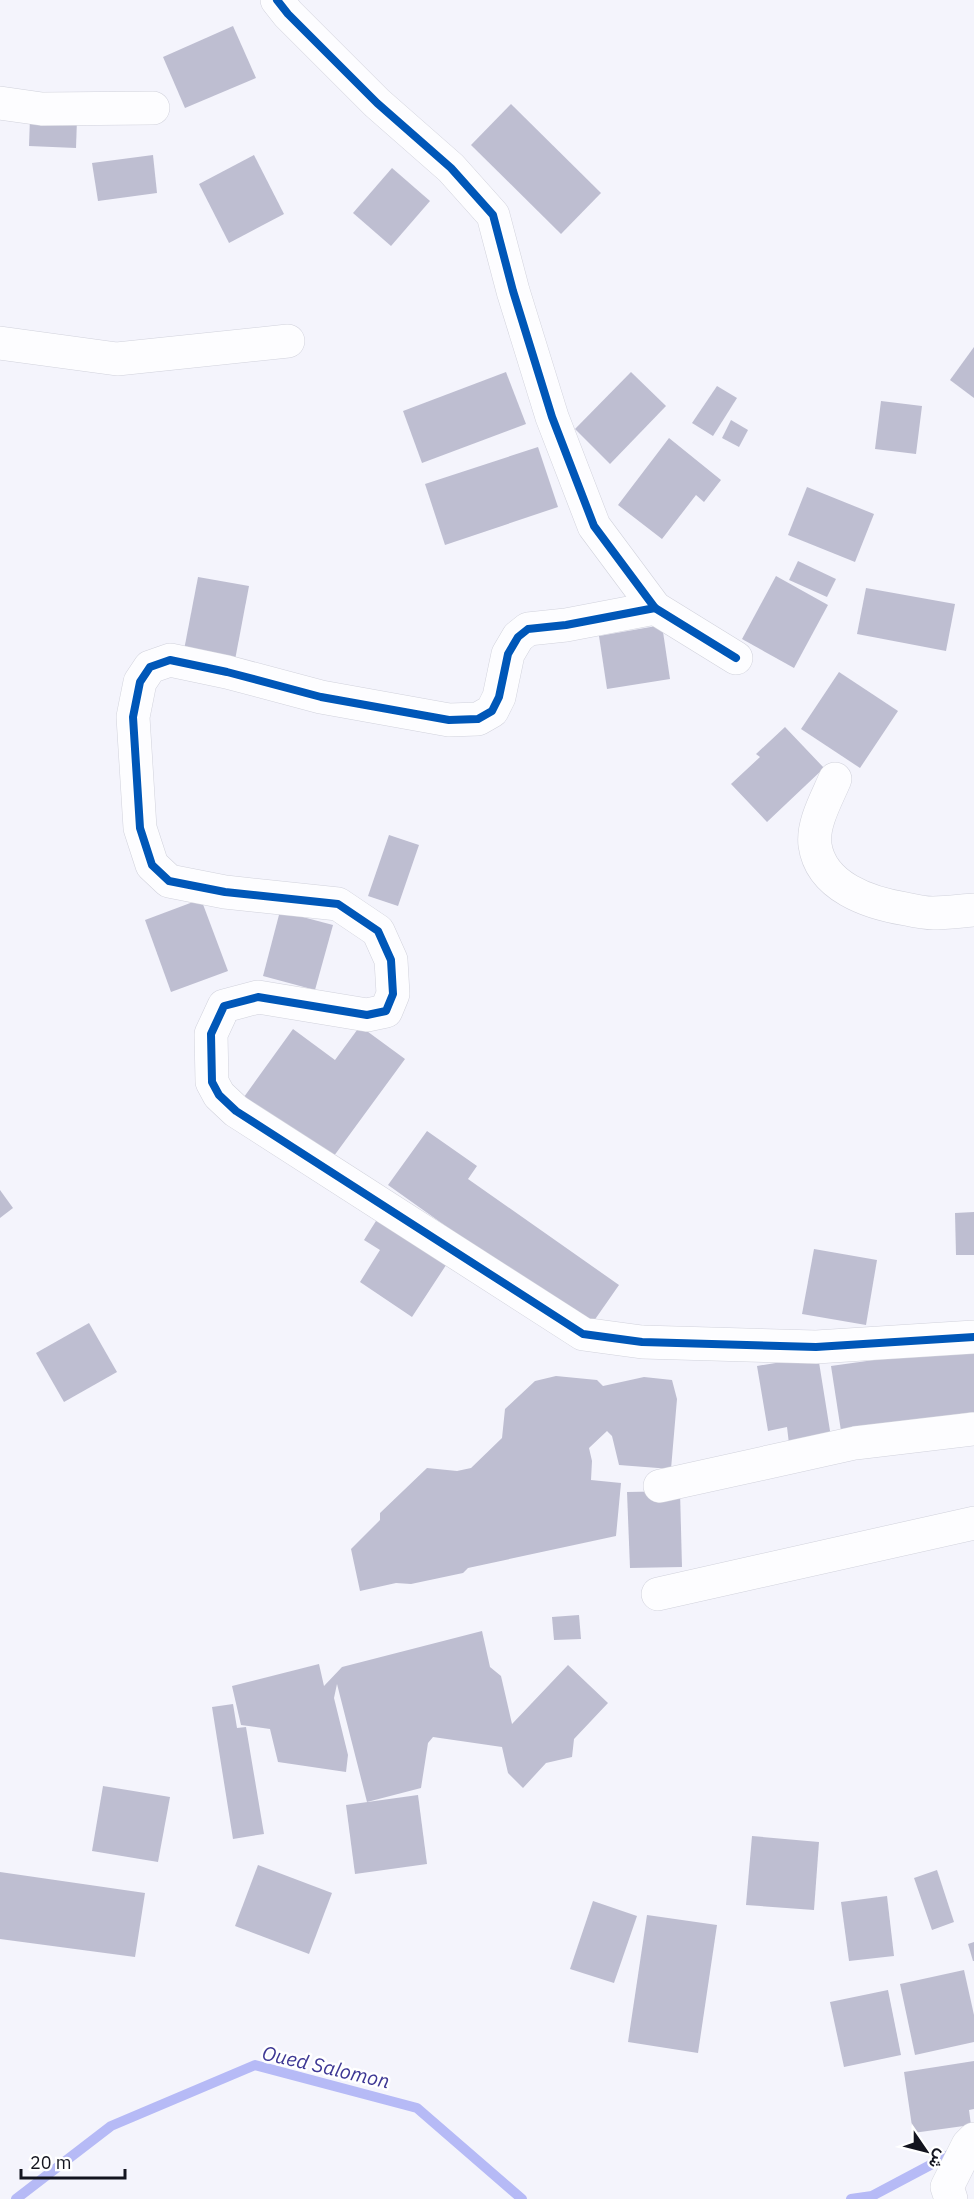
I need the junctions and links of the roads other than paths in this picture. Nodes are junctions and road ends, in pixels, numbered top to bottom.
1 (277, 0) edge
2 (0, 103) edge
3 (153, 108) dead end
4 (288, 340) dead end
5 (0, 344) edge
6 (655, 608) junction
7 (736, 658) dead end
8 (835, 779) dead end
9 (974, 910) edge
10 (974, 1337) edge
11 (974, 1429) edge
12 (660, 1485) dead end
13 (974, 1523) edge
14 (658, 1594) dead end
15 (974, 2139) edge
16 (951, 2199) edge

1 - 6 street
2 - 3 street
4 - 5 street
6 - 7 street
6 - 10 street
8 - 9 street
11 - 12 street
13 - 14 street
15 - 16 street

